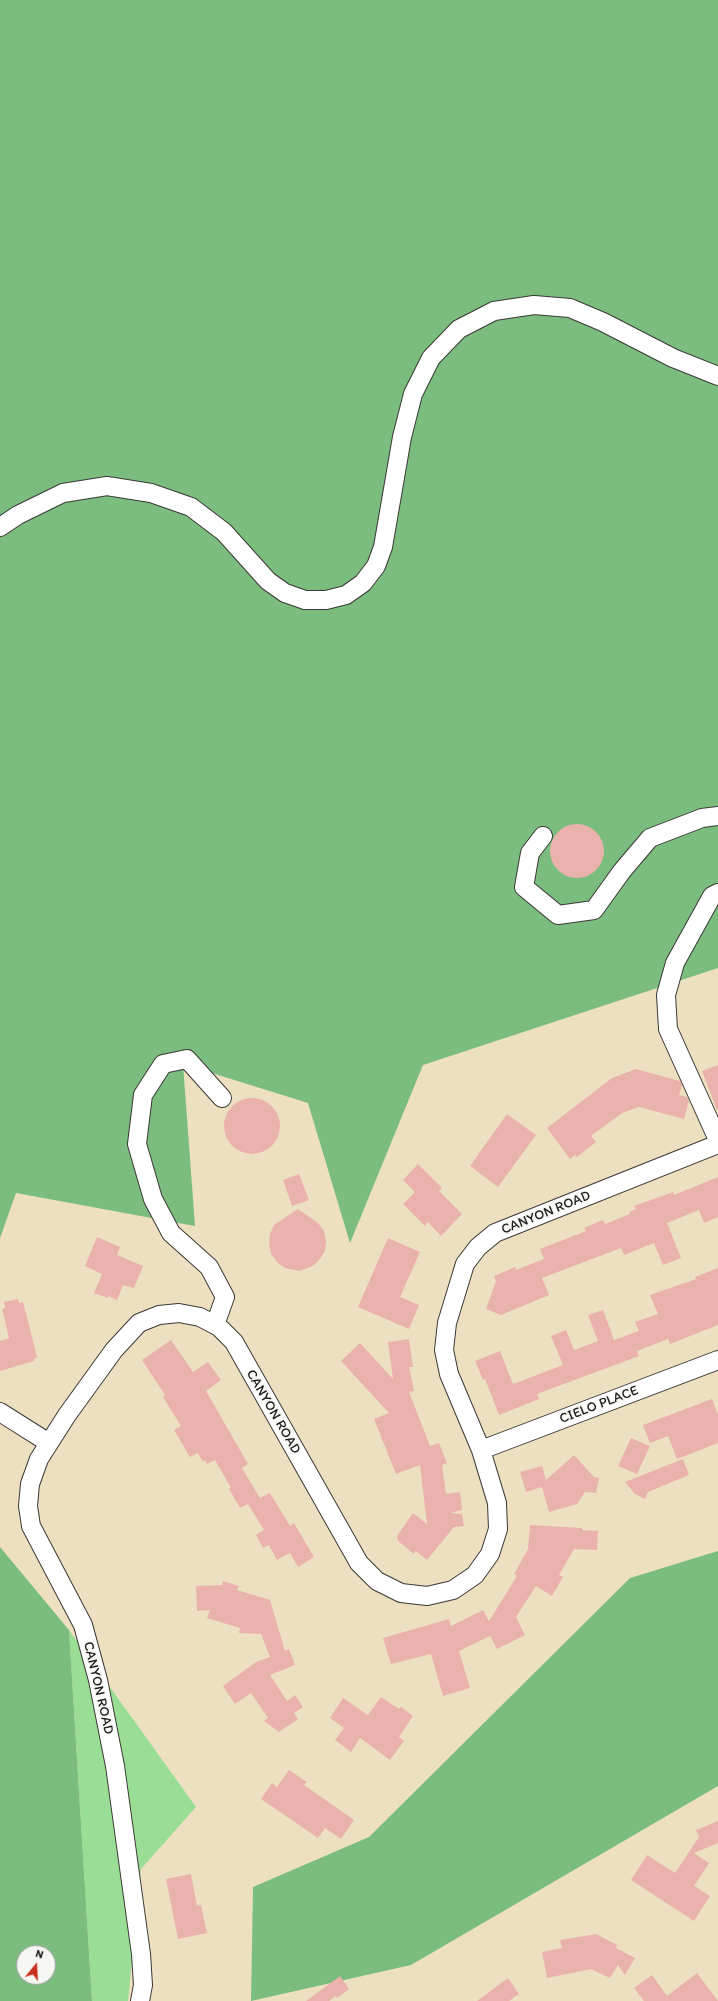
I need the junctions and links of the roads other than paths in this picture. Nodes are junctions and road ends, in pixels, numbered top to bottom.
1 (718, 376) edge
2 (0, 527) edge
3 (718, 816) edge
4 (543, 836) dead end
5 (718, 892) edge
6 (222, 1098) dead end
7 (718, 1140) edge
8 (718, 1144) edge
9 (215, 1325) junction
10 (718, 1360) edge
11 (0, 1412) edge
12 (49, 1443) junction
13 (480, 1450) junction
14 (140, 2001) edge

1 - 2 street
3 - 4 street
5 - 7 street
6 - 9 street
8 - 13 street, CANYON ROAD
9 - 12 street, CANYON ROAD
9 - 13 street, CANYON ROAD
10 - 13 street, CIELO PLACE
11 - 12 street
12 - 14 street, CANYON ROAD

